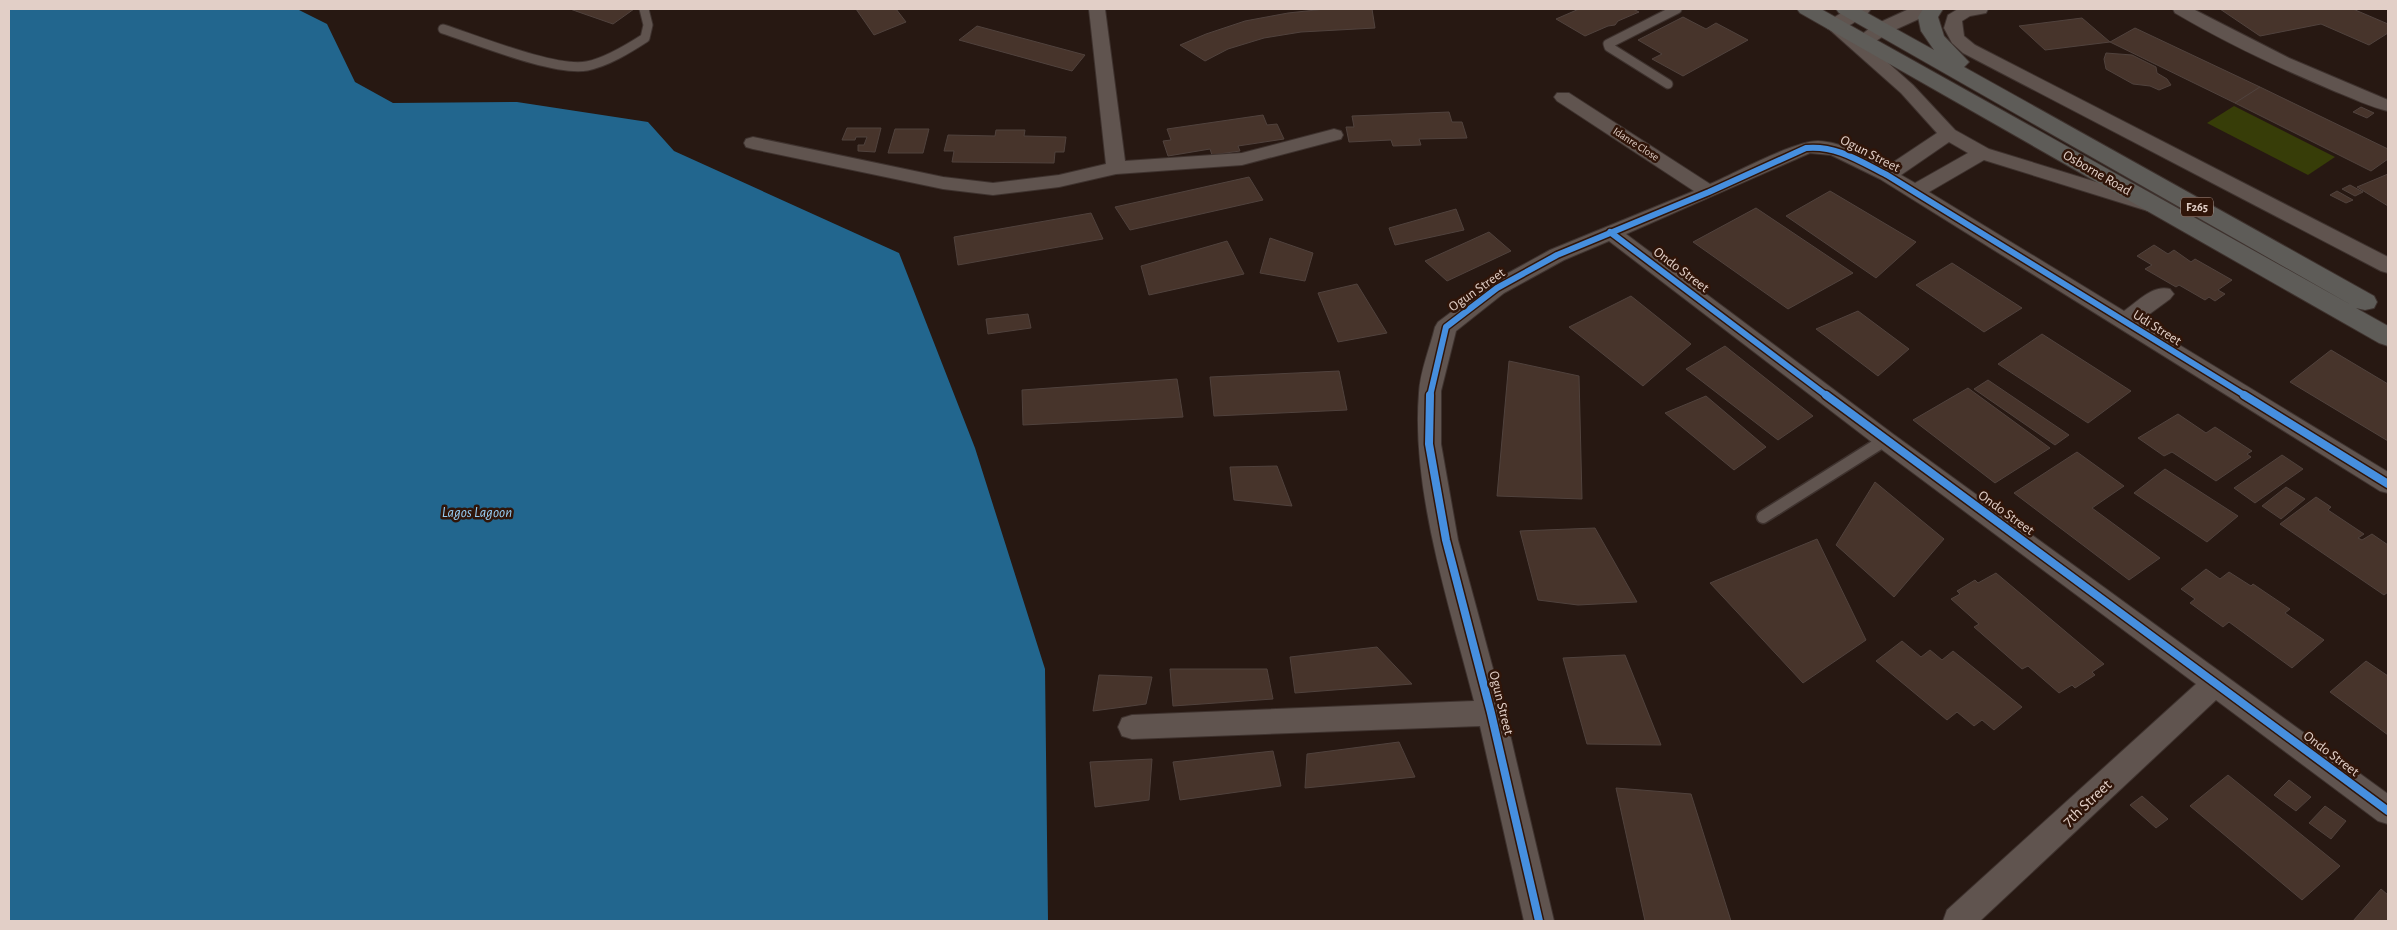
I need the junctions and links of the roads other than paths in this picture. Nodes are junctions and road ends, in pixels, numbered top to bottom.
1 (644, 9) edge
2 (1097, 9) edge
3 (1807, 9) edge
4 (1926, 9) edge
5 (1933, 9) edge
6 (1980, 9) edge
7 (2181, 9) edge
8 (1671, 10) edge
9 (1849, 14) edge
10 (442, 29) dead end
11 (1872, 35) junction
12 (1668, 84) dead end
13 (1563, 96) dead end
14 (2006, 98) junction
15 (2388, 106) edge
16 (1948, 134) junction
17 (1334, 135) dead end
18 (753, 143) dead end
19 (1982, 153) junction
20 (1116, 168) junction
21 (1887, 175) junction
22 (1709, 192) junction
23 (1914, 192) junction
24 (2158, 208) junction
25 (1610, 232) junction
26 (2362, 252) junction
27 (2388, 255) edge
28 (2388, 266) edge
29 (2162, 294) dead end
30 (2388, 316) edge
31 (2124, 322) junction
32 (2388, 337) edge
33 (1886, 440) junction
34 (2388, 484) edge
35 (1763, 517) dead end
36 (2216, 684) junction
37 (1491, 713) junction
38 (1132, 727) dead end
39 (2388, 811) edge
40 (1971, 917) edge
41 (1539, 921) edge

1 - 10 lane
2 - 20 street
3 - 9 main road, Osborne Road / F265
4 - 11 main road
5 - 14 main road
6 - 26 street
7 - 15 street
8 - 12 lane
9 - 11 main road, Osborne Road / F265
9 - 16 street
11 - 14 main road, Osborne Road / F265
11 - 24 main road, Osborne Road / F265
13 - 22 street, Idanre Close
14 - 30 main road, Osborne Road / F265
16 - 19 street
16 - 21 street
17 - 20 street
18 - 20 street
19 - 23 street
19 - 24 street
21 - 22 street, Ogun Street
21 - 23 street, Ogun Street
22 - 25 street, Ogun Street
23 - 31 street, Udi Street
24 - 32 main road, Osborne Road / F265
25 - 33 street, Ondo Street
25 - 37 street, Ogun Street
26 - 27 street
26 - 28 street
29 - 31 street
31 - 34 street, Udi Street
33 - 35 lane
33 - 36 street, Ondo Street
36 - 39 street, Ondo Street
36 - 40 street, 7th Street
37 - 38 street
37 - 41 street, Ogun Street

